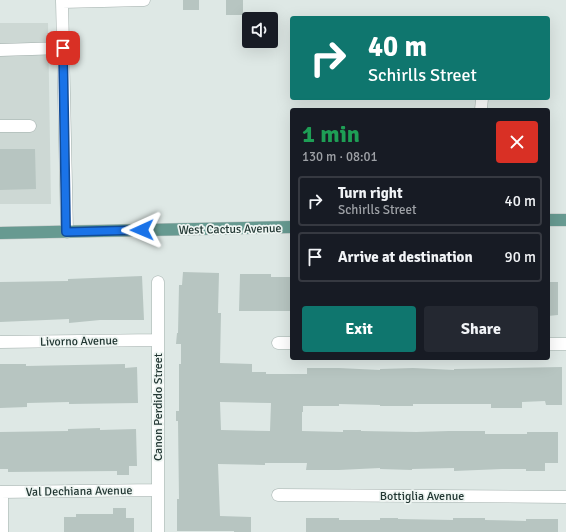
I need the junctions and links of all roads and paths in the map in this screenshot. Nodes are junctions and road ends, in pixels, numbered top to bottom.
1 (144, 0) edge
2 (62, 1) edge
3 (123, 1) edge
4 (63, 48) junction
5 (0, 50) edge
6 (0, 126) edge
7 (30, 126) dead end
8 (550, 220) edge
9 (566, 220) edge
10 (290, 227) edge
11 (66, 232) junction
12 (0, 233) edge
13 (158, 282) dead end
14 (158, 340) junction
15 (0, 342) edge
16 (278, 343) dead end
17 (290, 343) edge
18 (550, 344) edge
19 (566, 344) edge
20 (158, 490) junction
21 (1, 492) edge
22 (278, 495) dead end
23 (566, 497) edge
24 (2, 532) edge
25 (158, 532) edge

1 - 3 street
2 - 3 street
2 - 4 street
4 - 5 street
4 - 11 street
6 - 7 street
8 - 9 main road
10 - 11 main road, West Cactus Avenue
11 - 12 main road, West Cactus Avenue
13 - 14 street, Canon Perdido Street
14 - 15 street, Livorno Avenue
14 - 20 street, Canon Perdido Street
16 - 17 street
18 - 19 street
20 - 21 street, Val Dechiana Avenue
20 - 25 street, Canon Perdido Street
21 - 24 street
22 - 23 street, Bottiglia Avenue

